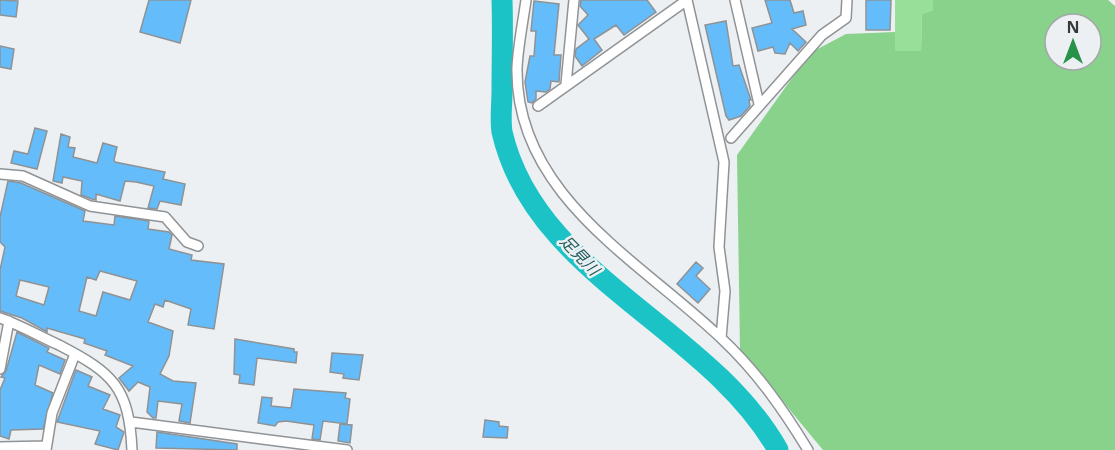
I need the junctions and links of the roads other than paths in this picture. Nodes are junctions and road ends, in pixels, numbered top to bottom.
1 (526, 0) edge
2 (574, 0) edge
3 (687, 0) edge
4 (735, 0) edge
5 (847, 0) edge
6 (566, 84) junction
7 (759, 104) junction
8 (538, 106) dead end
9 (731, 138) dead end
10 (0, 174) edge
11 (198, 246) dead end
12 (5, 320) edge
13 (721, 338) junction
14 (75, 354) junction
15 (0, 369) edge
16 (131, 422) junction
17 (0, 447) edge
18 (46, 448) edge
19 (132, 450) edge
20 (346, 450) edge
21 (808, 450) edge

1 - 13 street
2 - 6 street
3 - 6 street
3 - 13 street
4 - 7 street
5 - 7 street
6 - 8 street
7 - 9 street
10 - 11 street
12 - 14 street
12 - 15 street
13 - 21 street
14 - 16 street
14 - 18 street
16 - 19 street
16 - 20 street
17 - 18 street

